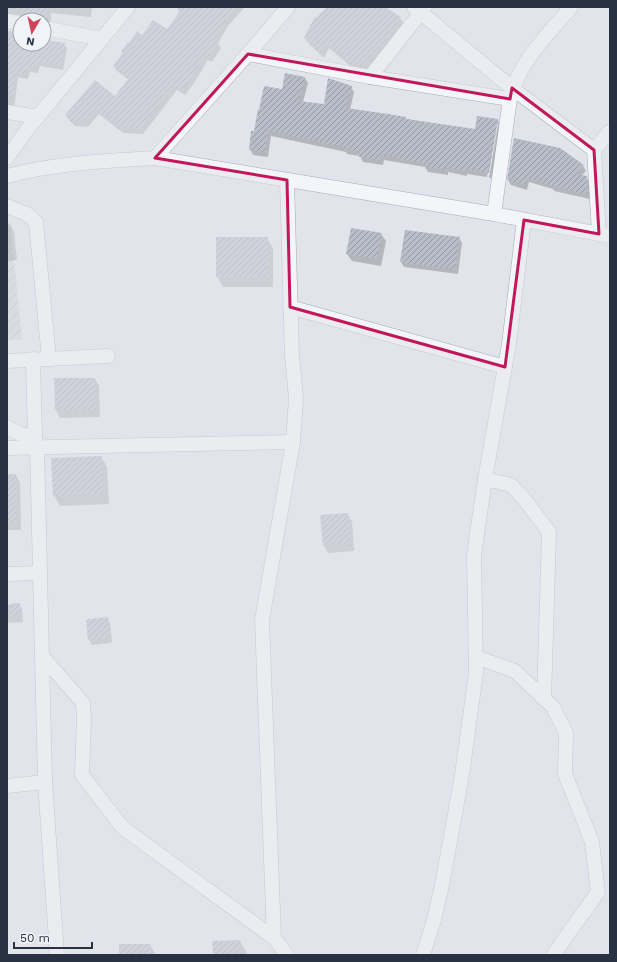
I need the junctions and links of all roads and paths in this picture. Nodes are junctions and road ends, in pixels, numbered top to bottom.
1 (128, 7) edge
2 (288, 7) edge
3 (571, 7) edge
4 (420, 9) edge
5 (52, 30) edge
6 (102, 39) junction
7 (248, 54) junction
8 (370, 77) junction
9 (511, 93) junction
10 (7, 112) edge
11 (38, 117) junction
12 (610, 131) edge
13 (594, 150) junction
14 (7, 158) edge
15 (155, 158) junction
16 (7, 176) edge
17 (287, 180) junction
18 (7, 206) edge
19 (494, 214) junction
20 (524, 220) junction
21 (604, 235) edge
22 (290, 307) junction
23 (108, 356) dead end
24 (49, 358) junction
25 (33, 359) junction
26 (7, 361) edge
27 (505, 367) junction
28 (7, 427) edge
29 (36, 442) junction
30 (293, 442) junction
31 (7, 448) edge
32 (485, 479) junction
33 (40, 573) junction
34 (7, 574) edge
35 (42, 656) junction
36 (476, 657) junction
37 (544, 699) junction
38 (45, 782) junction
39 (7, 786) edge
40 (274, 938) junction
41 (57, 955) edge
42 (287, 955) edge
43 (423, 955) edge
44 (554, 955) edge

1 - 6 street
2 - 7 street
3 - 9 street
4 - 8 street
4 - 9 street
5 - 6 street
6 - 11 street
7 - 8 street
7 - 15 street
8 - 9 street
9 - 13 street
9 - 19 street
10 - 11 street
11 - 14 street
12 - 13 street
13 - 21 street
15 - 16 street
15 - 17 street
17 - 19 street
17 - 22 street
18 - 24 street
19 - 20 street
20 - 21 street
20 - 27 street
22 - 27 street
22 - 30 street
23 - 24 street
24 - 25 street
25 - 26 street
25 - 29 street
27 - 32 street
28 - 29 street
29 - 30 street
29 - 31 street
29 - 33 street
30 - 40 street
32 - 36 street
32 - 37 street
33 - 34 street
33 - 35 street
35 - 38 street
35 - 40 street
36 - 37 street
36 - 43 street
37 - 44 street
38 - 39 street
38 - 41 street
40 - 42 street

